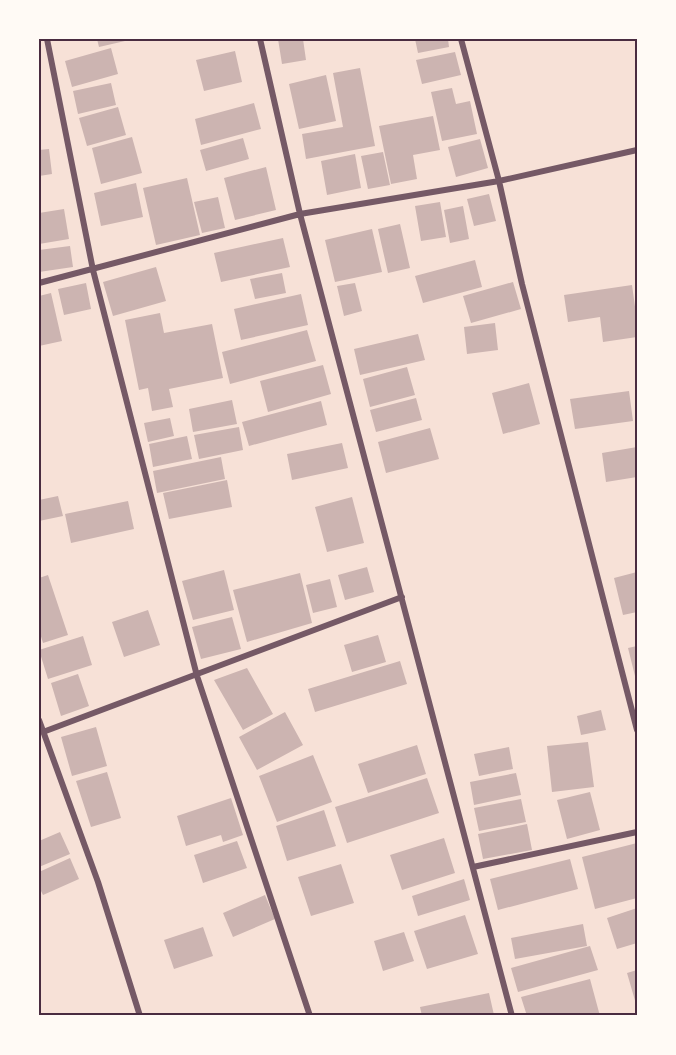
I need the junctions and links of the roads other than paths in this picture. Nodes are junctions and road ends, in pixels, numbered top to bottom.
1 (47, 39) edge
2 (260, 39) edge
3 (461, 39) edge
4 (637, 150) edge
5 (499, 182) junction
6 (300, 214) junction
7 (93, 270) junction
8 (39, 283) edge
9 (402, 597) junction
10 (197, 676) junction
11 (39, 720) edge
12 (637, 730) edge
13 (43, 732) junction
14 (637, 832) edge
15 (473, 867) junction
16 (141, 1016) edge
17 (310, 1016) edge
18 (512, 1016) edge

1 - 7 street
2 - 6 street
3 - 5 street
4 - 5 street
5 - 6 street
5 - 12 street
6 - 7 street
6 - 9 street
7 - 8 street
7 - 10 street
9 - 10 street
9 - 15 street
10 - 13 street
10 - 17 street
11 - 13 street
13 - 16 street
14 - 15 street
15 - 18 street

